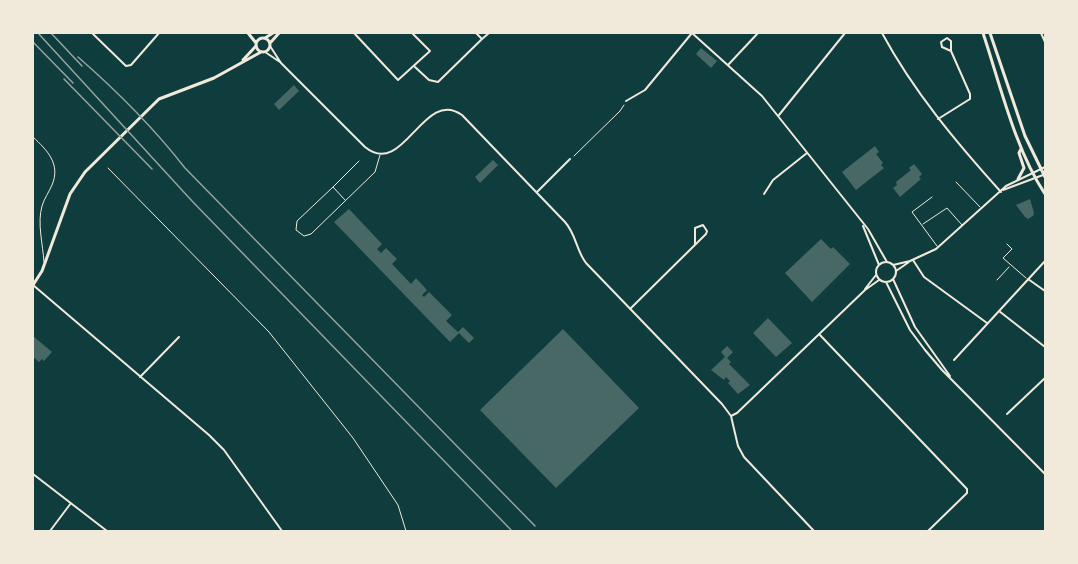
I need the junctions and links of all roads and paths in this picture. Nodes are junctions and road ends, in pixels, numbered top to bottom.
1 (92, 33) edge
2 (159, 33) edge
3 (248, 33) edge
4 (254, 33) edge
5 (273, 33) edge
6 (279, 33) edge
7 (354, 33) edge
8 (412, 33) edge
9 (476, 33) edge
10 (489, 33) edge
11 (692, 33) edge
12 (758, 33) edge
13 (845, 33) edge
14 (882, 33) edge
15 (983, 33) edge
16 (990, 33) edge
17 (1041, 33) edge
18 (263, 38) junction
19 (482, 39) junction
20 (1045, 42) edge
21 (256, 44) junction
22 (270, 45) junction
23 (951, 51) junction
24 (263, 52) junction
25 (242, 62) junction
26 (281, 63) junction
27 (728, 65) junction
28 (414, 66) junction
29 (626, 101) joint
30 (779, 116) junction
31 (938, 119) junction
32 (33, 137) edge
33 (1021, 148) junction
34 (807, 153) junction
35 (380, 155) junction
36 (570, 159) joint
37 (359, 161) dead end
38 (1045, 167) edge
39 (108, 168) dead end
40 (1040, 169) junction
41 (1032, 172) junction
42 (1045, 176) edge
43 (1035, 178) junction
44 (1018, 179) junction
45 (956, 182) dead end
46 (333, 187) junction
47 (1002, 191) junction
48 (537, 192) junction
49 (764, 194) dead end
50 (1045, 194) edge
51 (932, 197) dead end
52 (345, 200) junction
53 (981, 208) junction
54 (863, 226) junction
55 (922, 226) junction
56 (962, 226) junction
57 (1007, 244) dead end
58 (695, 245) junction
59 (938, 248) junction
60 (911, 261) junction
61 (1045, 261) edge
62 (886, 262) junction
63 (879, 265) junction
64 (893, 265) junction
65 (1011, 265) junction
66 (44, 266) junction
67 (896, 271) junction
68 (876, 275) junction
69 (893, 279) junction
70 (1028, 279) junction
71 (879, 280) junction
72 (997, 280) dead end
73 (886, 282) junction
74 (33, 285) edge
75 (865, 290) junction
76 (1045, 291) edge
77 (630, 309) junction
78 (999, 311) junction
79 (987, 323) junction
80 (819, 334) junction
81 (179, 337) dead end
82 (1045, 347) edge
83 (954, 360) dead end
84 (140, 377) junction
85 (1045, 378) edge
86 (956, 383) junction
87 (1007, 414) dead end
88 (731, 416) junction
89 (33, 474) edge
90 (1045, 474) edge
91 (71, 503) junction
92 (50, 531) edge
93 (107, 531) edge
94 (282, 531) edge
95 (406, 531) edge
96 (814, 531) edge
97 (928, 531) edge

1 - 2 street
3 - 21 main road
4 - 18 main road
5 - 18 main road
6 - 22 main road
7 - 28 street
8 - 28 street
9 - 19 street
10 - 19 street
11 - 27 street
11 - 29 street
12 - 27 street
13 - 30 street
14 - 31 street
15 - 33 main road
16 - 40 main road
17 - 20 street
18 - 21 main road
18 - 22 main road
19 - 28 street
21 - 24 main road
21 - 25 main road
22 - 24 main road
22 - 26 street
23 - 23 street
23 - 31 street
24 - 25 main road
24 - 26 street
25 - 66 main road
26 - 35 street
27 - 30 street
29 - 36 path
30 - 34 street
31 - 47 street
32 - 66 lane
33 - 41 main road
33 - 44 main road
34 - 49 street
34 - 54 street
35 - 48 street
35 - 52 lane
36 - 48 street
37 - 46 lane
38 - 40 street
39 - 95 path
40 - 41 street
40 - 42 main road
41 - 43 main road
41 - 44 street
42 - 43 street
43 - 47 street
43 - 50 main road
44 - 47 street
45 - 53 lane
46 - 52 lane
46 - 52 lane
47 - 53 street
48 - 77 street
51 - 55 lane
53 - 56 street
54 - 62 street
54 - 63 street
55 - 56 lane
55 - 59 lane
56 - 59 street
57 - 65 lane
58 - 58 street
58 - 77 street
59 - 60 street
60 - 64 street
60 - 67 street
60 - 79 street
61 - 70 street
62 - 63 street
62 - 64 street
63 - 68 street
64 - 67 street
65 - 70 lane
65 - 72 lane
66 - 74 main road
67 - 69 street
68 - 71 street
68 - 75 street
69 - 73 street
69 - 86 street
70 - 76 street
70 - 78 street
71 - 73 street
71 - 75 street
73 - 86 street
74 - 84 street
75 - 80 street
77 - 88 street
78 - 79 street
78 - 82 street
79 - 83 street
80 - 88 street
80 - 97 street
81 - 84 street
84 - 94 street
85 - 87 street
86 - 90 street
88 - 96 street
89 - 91 street
91 - 92 street
91 - 93 street

